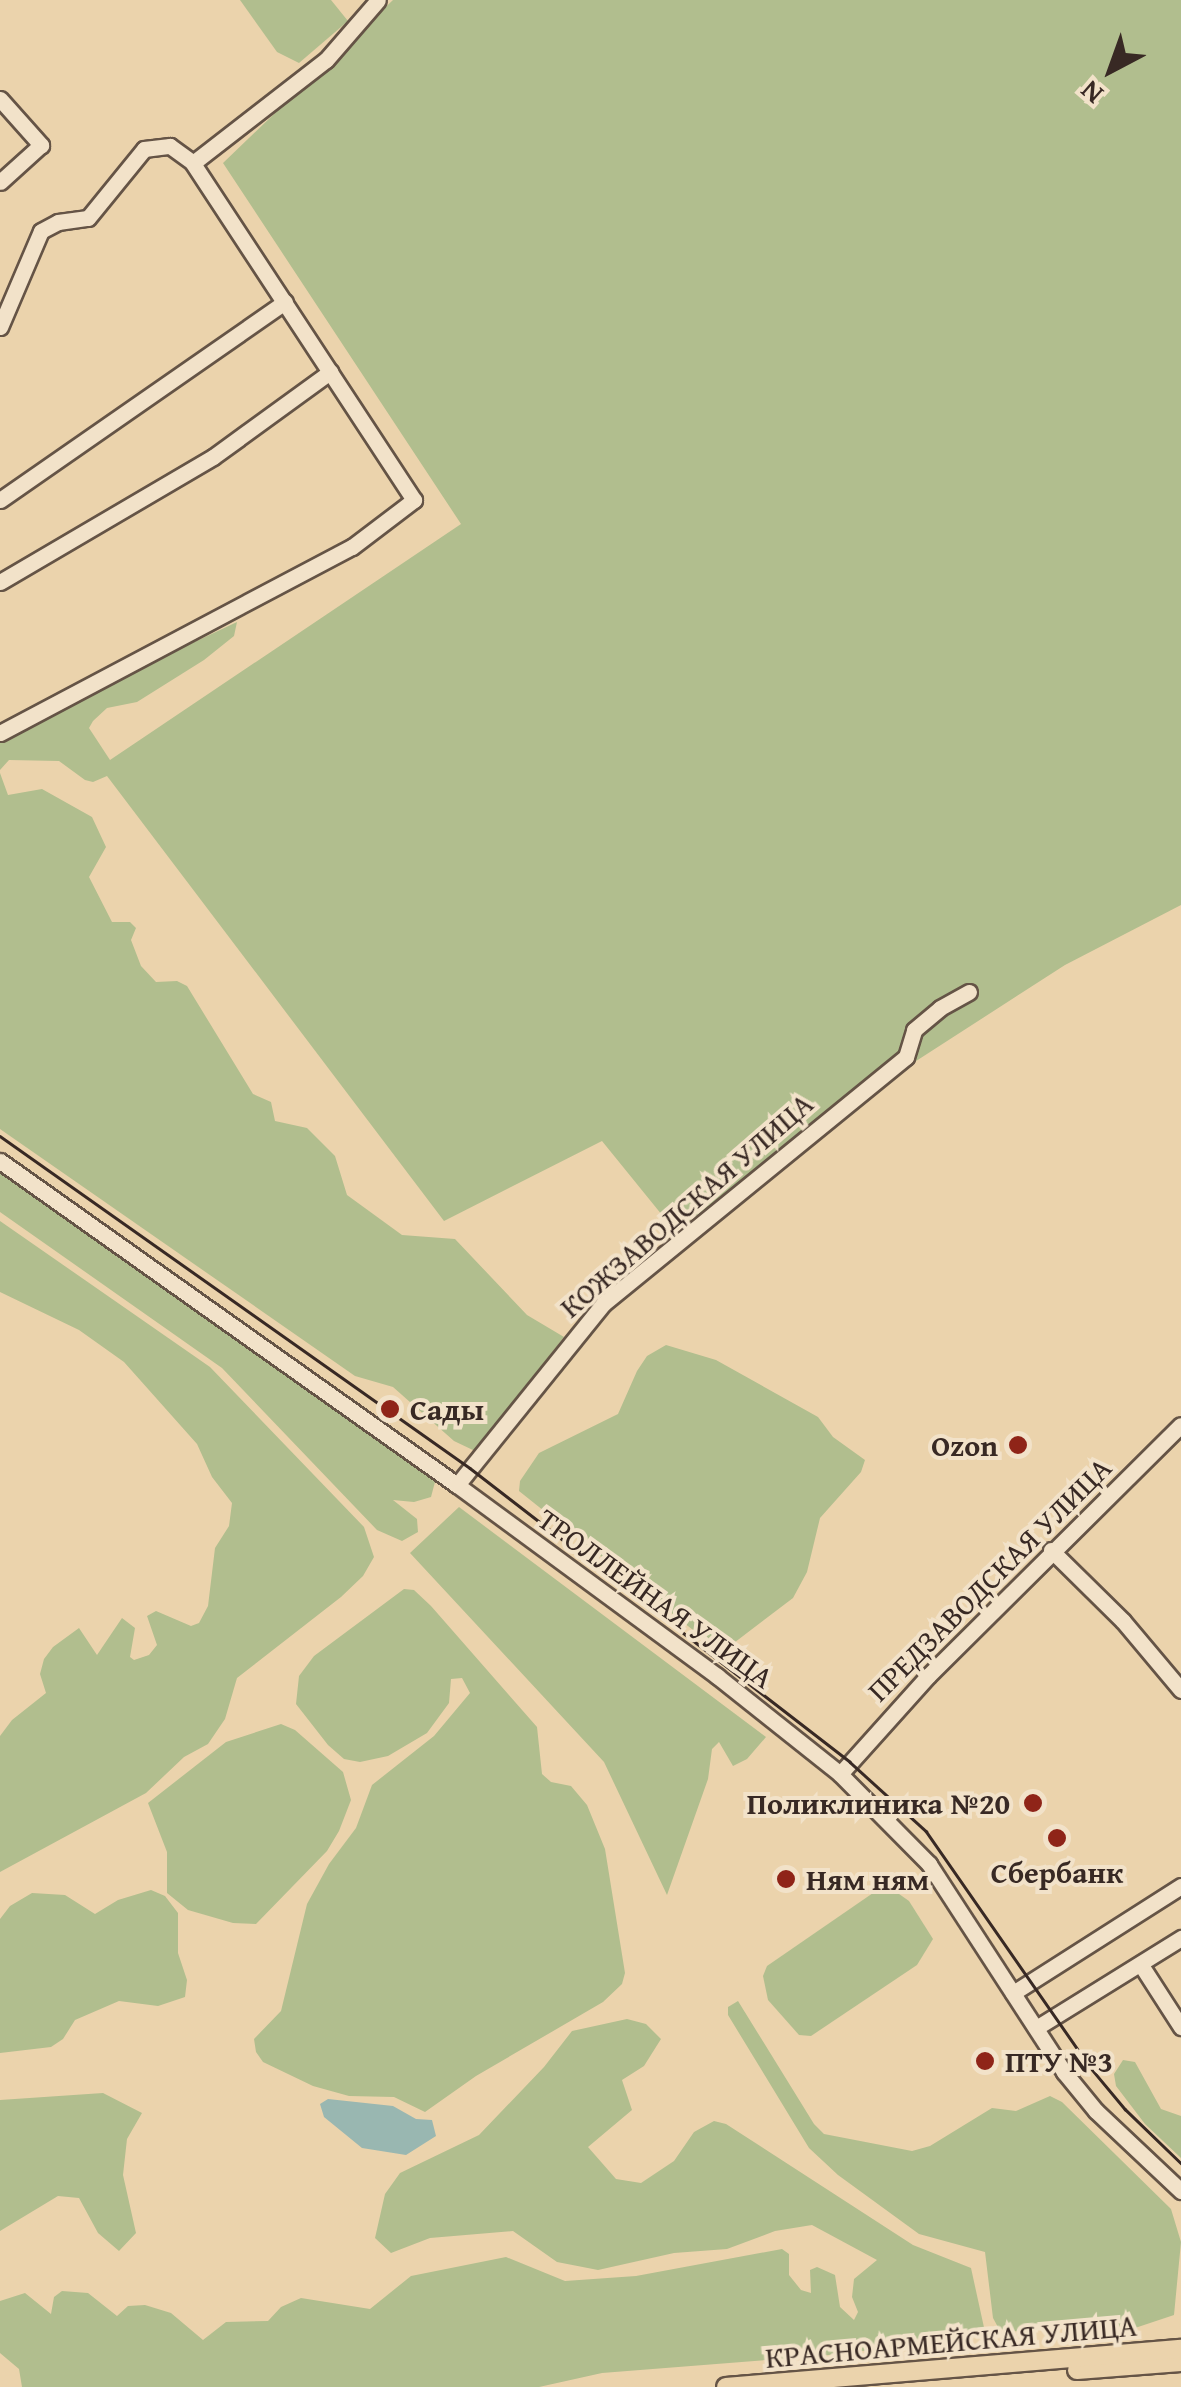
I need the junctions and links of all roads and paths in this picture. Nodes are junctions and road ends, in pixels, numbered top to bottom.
1 (378, 0) edge
2 (0, 99) edge
3 (194, 163) junction
4 (0, 182) edge
5 (285, 302) junction
6 (0, 327) edge
7 (330, 372) junction
8 (0, 500) edge
9 (0, 582) edge
10 (0, 734) edge
11 (970, 992) dead end
12 (0, 1161) edge
13 (1181, 1425) edge
14 (457, 1486) junction
15 (1051, 1550) junction
16 (1178, 1679) edge
17 (840, 1774) junction
18 (1181, 1886) edge
19 (1181, 1938) edge
20 (1141, 1964) junction
21 (1013, 1993) junction
22 (1181, 2027) edge
23 (1036, 2028) junction
24 (1179, 2192) edge
25 (1180, 2350) edge
26 (726, 2387) edge
27 (862, 2387) edge

1 - 3 street
2 - 4 street
3 - 5 street
3 - 6 street
5 - 7 street
5 - 8 street
7 - 9 street
7 - 10 street
11 - 14 street, КОЖЗАВОДСКАЯ УЛИЦА
12 - 14 street, ТРОЛЛЕЙНАЯ УЛИЦА
13 - 15 street, ПРЕДЗАВОДСКАЯ УЛИЦА
14 - 17 street, ТРОЛЛЕЙНАЯ УЛИЦА
15 - 16 street
15 - 17 street, ПРЕДЗАВОДСКАЯ УЛИЦА
17 - 21 street, ТРОЛЛЕЙНАЯ УЛИЦА
18 - 21 street
19 - 20 street
20 - 22 street
20 - 23 street
21 - 23 street, ТРОЛЛЕЙНАЯ УЛИЦА
23 - 24 street, ТРОЛЛЕЙНАЯ УЛИЦА
25 - 26 main road, КРАСНОАРМЕЙСКАЯ УЛИЦА
25 - 27 main road, КРАСНОАРМЕЙСКАЯ УЛИЦА

